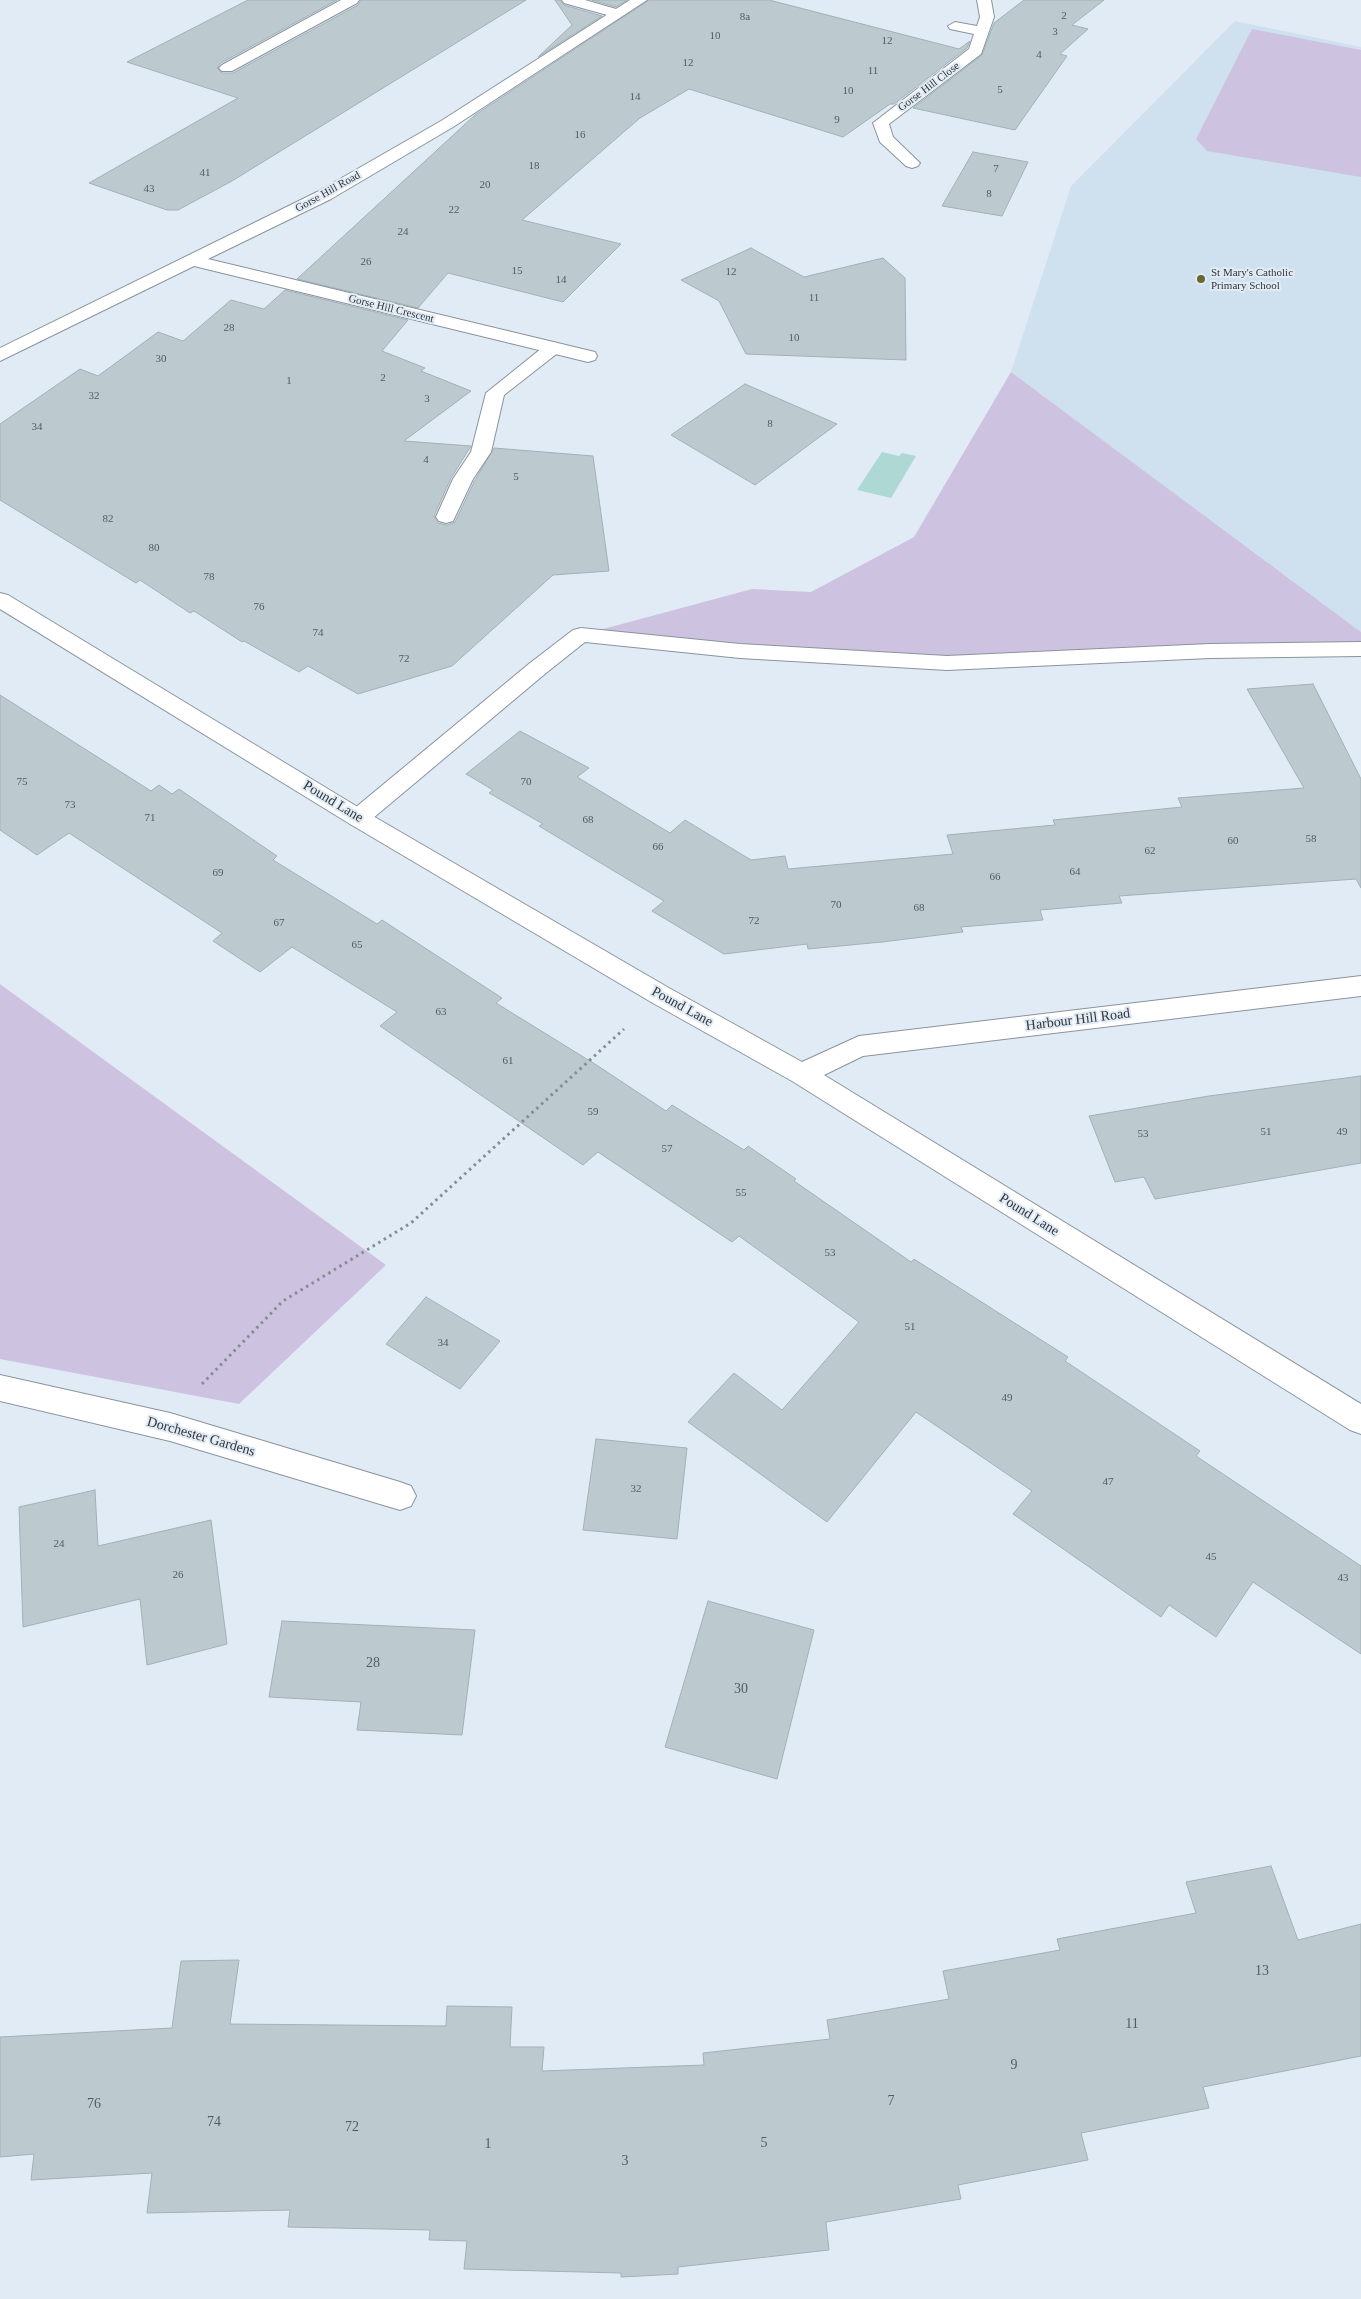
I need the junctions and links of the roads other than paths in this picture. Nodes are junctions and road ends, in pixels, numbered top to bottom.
1 (352, 0) edge
2 (569, 0) edge
3 (640, 0) edge
4 (984, 0) edge
5 (618, 14) junction
6 (955, 26) dead end
7 (982, 31) junction
8 (227, 68) dead end
9 (912, 163) dead end
10 (193, 261) junction
11 (553, 348) junction
12 (0, 355) edge
13 (588, 356) dead end
14 (446, 517) dead end
15 (0, 600) edge
16 (1361, 649) edge
17 (358, 818) junction
18 (1361, 986) edge
19 (801, 1074) junction
20 (0, 1388) edge
21 (1361, 1420) edge
22 (400, 1496) dead end

1 - 8 street
2 - 5 street
3 - 5 street, Gorse Hill Road
4 - 7 street, Gorse Hill Close
5 - 10 street, Gorse Hill Road
6 - 7 street
7 - 9 street, Gorse Hill Close
10 - 11 street, Gorse Hill Crescent
10 - 12 street, Gorse Hill Road
11 - 13 street, Gorse Hill Crescent
11 - 14 street
15 - 17 street, Pound Lane
16 - 17 street
17 - 19 street, Pound Lane
18 - 19 street, Harbour Hill Road
19 - 21 street, Pound Lane
20 - 22 street, Dorchester Gardens

